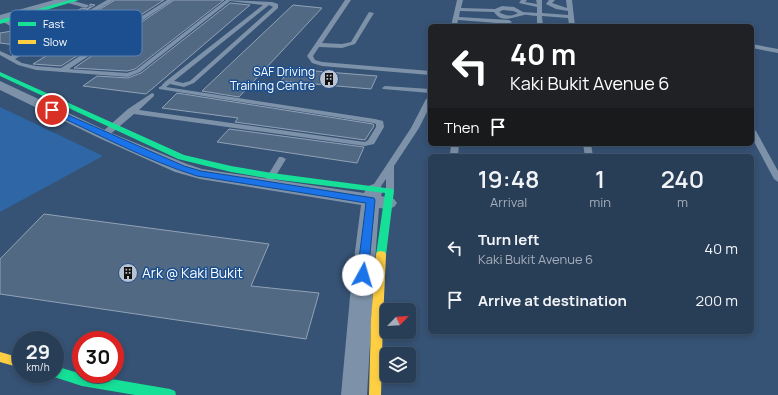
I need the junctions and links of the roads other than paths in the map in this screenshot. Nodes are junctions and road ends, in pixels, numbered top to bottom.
1 (111, 0) edge
2 (170, 0) edge
3 (230, 0) edge
4 (348, 0) edge
5 (460, 0) edge
6 (508, 0) edge
7 (524, 0) edge
8 (552, 0) edge
9 (569, 0) edge
10 (70, 1) edge
11 (539, 3) edge
12 (267, 4) junction
13 (86, 6) dead end
14 (506, 8) junction
15 (457, 9) junction
16 (38, 10) edge
17 (94, 10) edge
18 (570, 10) junction
19 (496, 11) junction
20 (371, 13) dead end
21 (521, 13) junction
22 (539, 14) junction
23 (571, 17) junction
24 (142, 18) edge
25 (456, 18) junction
26 (509, 22) edge
27 (454, 24) edge
28 (539, 24) edge
29 (572, 24) edge
30 (317, 45) junction
31 (754, 46) edge
32 (778, 51) edge
33 (0, 53) edge
34 (16, 56) edge
35 (84, 56) edge
36 (11, 59) junction
37 (63, 70) junction
38 (428, 73) edge
39 (0, 74) edge
40 (168, 82) junction
41 (0, 85) edge
42 (385, 88) dead end
43 (428, 92) edge
44 (152, 95) dead end
45 (428, 103) edge
46 (131, 111) junction
47 (109, 130) junction
48 (754, 135) edge
49 (282, 159) dead end
50 (390, 167) junction
51 (778, 179) edge
52 (269, 180) junction
53 (381, 196) junction
54 (0, 357) edge
55 (12, 360) edge
56 (64, 375) edge
57 (170, 395) edge
58 (354, 395) edge
59 (375, 395) edge

1 - 17 lane
2 - 24 lane
3 - 12 lane
3 - 37 lane
4 - 30 lane
5 - 15 lane
6 - 14 lane
7 - 11 lane
8 - 18 lane
9 - 18 lane
10 - 13 lane
10 - 16 street
11 - 22 lane
12 - 40 lane
12 - 40 lane
14 - 19 lane
14 - 21 lane
15 - 19 lane
15 - 25 lane
18 - 23 lane
19 - 26 lane
20 - 30 lane
21 - 22 lane
21 - 26 lane
22 - 23 lane
22 - 28 lane
23 - 29 lane
25 - 26 lane
25 - 27 lane
30 - 38 lane
31 - 32 lane
33 - 36 lane
34 - 36 lane
35 - 37 lane
36 - 37 lane
39 - 47 main road
40 - 46 lane
41 - 47 street
42 - 43 lane
44 - 46 lane
45 - 50 lane
46 - 47 lane
47 - 52 street
48 - 51 lane
49 - 52 lane
50 - 53 lane
50 - 53 lane
52 - 53 street
53 - 58 street
53 - 59 main road
54 - 55 main road
56 - 57 main road

